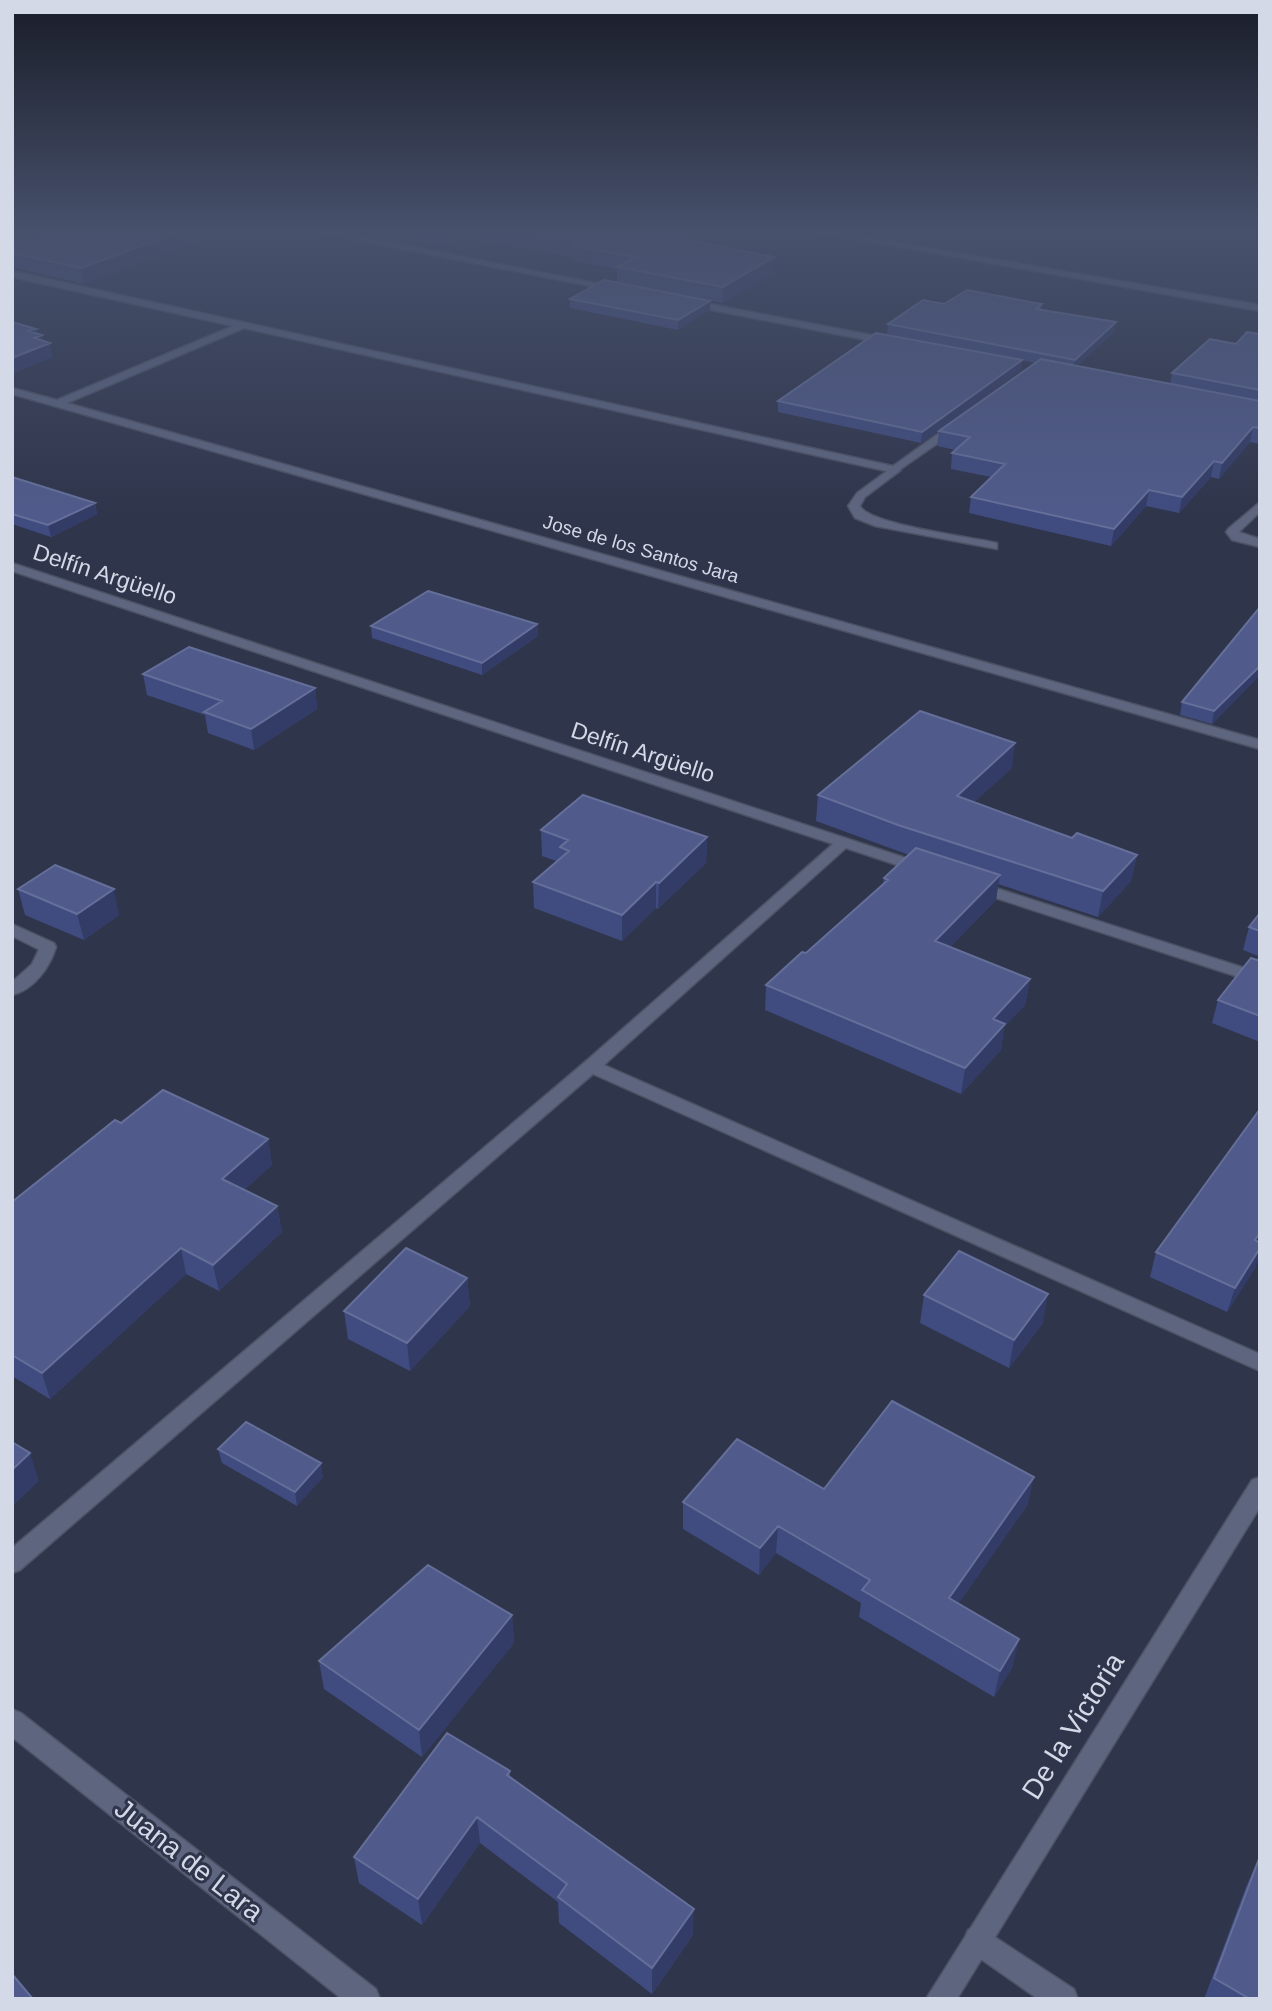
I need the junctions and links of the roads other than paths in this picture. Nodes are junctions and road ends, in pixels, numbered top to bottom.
1 (244, 325) joint
2 (803, 325) edge
3 (910, 346) edge
4 (12, 391) edge
5 (57, 404) junction
6 (970, 416) edge
7 (895, 470) junction
8 (1260, 505) edge
9 (1260, 543) edge
10 (993, 546) dead end
11 (12, 567) edge
12 (1260, 745) edge
13 (843, 843) junction
14 (934, 873) edge
15 (960, 881) edge
16 (12, 929) edge
17 (1260, 979) edge
18 (12, 990) edge
19 (591, 1066) junction
20 (1260, 1363) edge
21 (1260, 1487) edge
22 (12, 1563) edge
23 (12, 1721) edge
24 (978, 1940) junction
25 (366, 1999) edge
26 (940, 1999) edge
27 (1064, 1999) edge

1 - 5 street
1 - 7 street
2 - 3 street
4 - 5 street, Jose de los Santos Jara
5 - 12 street, Jose de los Santos Jara
6 - 7 street
7 - 10 street
8 - 9 street
11 - 13 street, Delfín Argüello
13 - 14 street, Delfín Argüello
13 - 19 street
15 - 17 street
16 - 18 street
19 - 20 street
19 - 22 street
21 - 24 street, De la Victoria
23 - 25 street, Juana de Lara
24 - 26 street, De la Victoria
24 - 27 street

